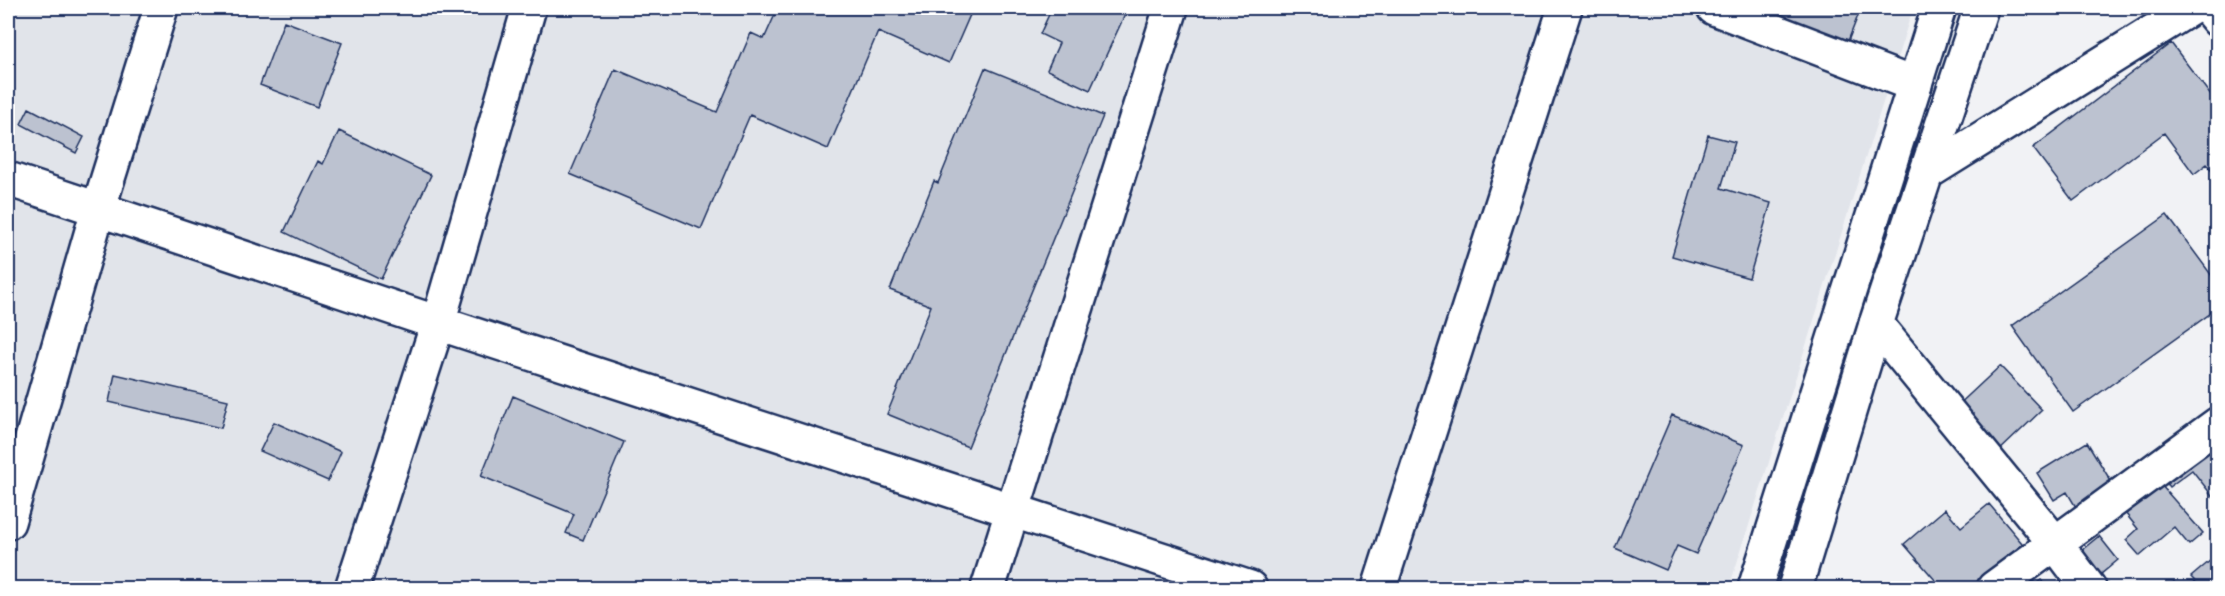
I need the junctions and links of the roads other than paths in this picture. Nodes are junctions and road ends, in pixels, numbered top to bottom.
1 (161, 8) edge
2 (530, 8) edge
3 (1171, 8) edge
4 (1565, 8) edge
5 (1714, 8) edge
6 (1939, 8) edge
7 (1981, 8) edge
8 (2191, 8) edge
9 (2208, 8) edge
10 (2217, 20) edge
11 (1915, 85) junction
12 (1928, 172) junction
13 (8, 178) edge
14 (98, 210) junction
15 (438, 323) junction
16 (1876, 324) junction
17 (2217, 424) edge
18 (1012, 510) junction
19 (8, 522) edge
20 (2055, 543) junction
21 (352, 588) edge
22 (988, 588) edge
23 (1250, 588) edge
24 (1379, 588) edge
25 (1755, 588) edge
26 (1795, 588) edge
27 (1994, 588) edge
28 (2089, 588) edge

1 - 14 street
2 - 15 street
3 - 18 street
4 - 24 street
5 - 11 street
6 - 11 street
7 - 12 street
8 - 12 street
9 - 10 street
11 - 25 street
12 - 16 street
13 - 14 street
14 - 15 street
14 - 19 street
15 - 18 street
15 - 21 street
16 - 20 street
16 - 26 street
17 - 20 street
18 - 22 street
18 - 23 street
20 - 27 street
20 - 28 street

